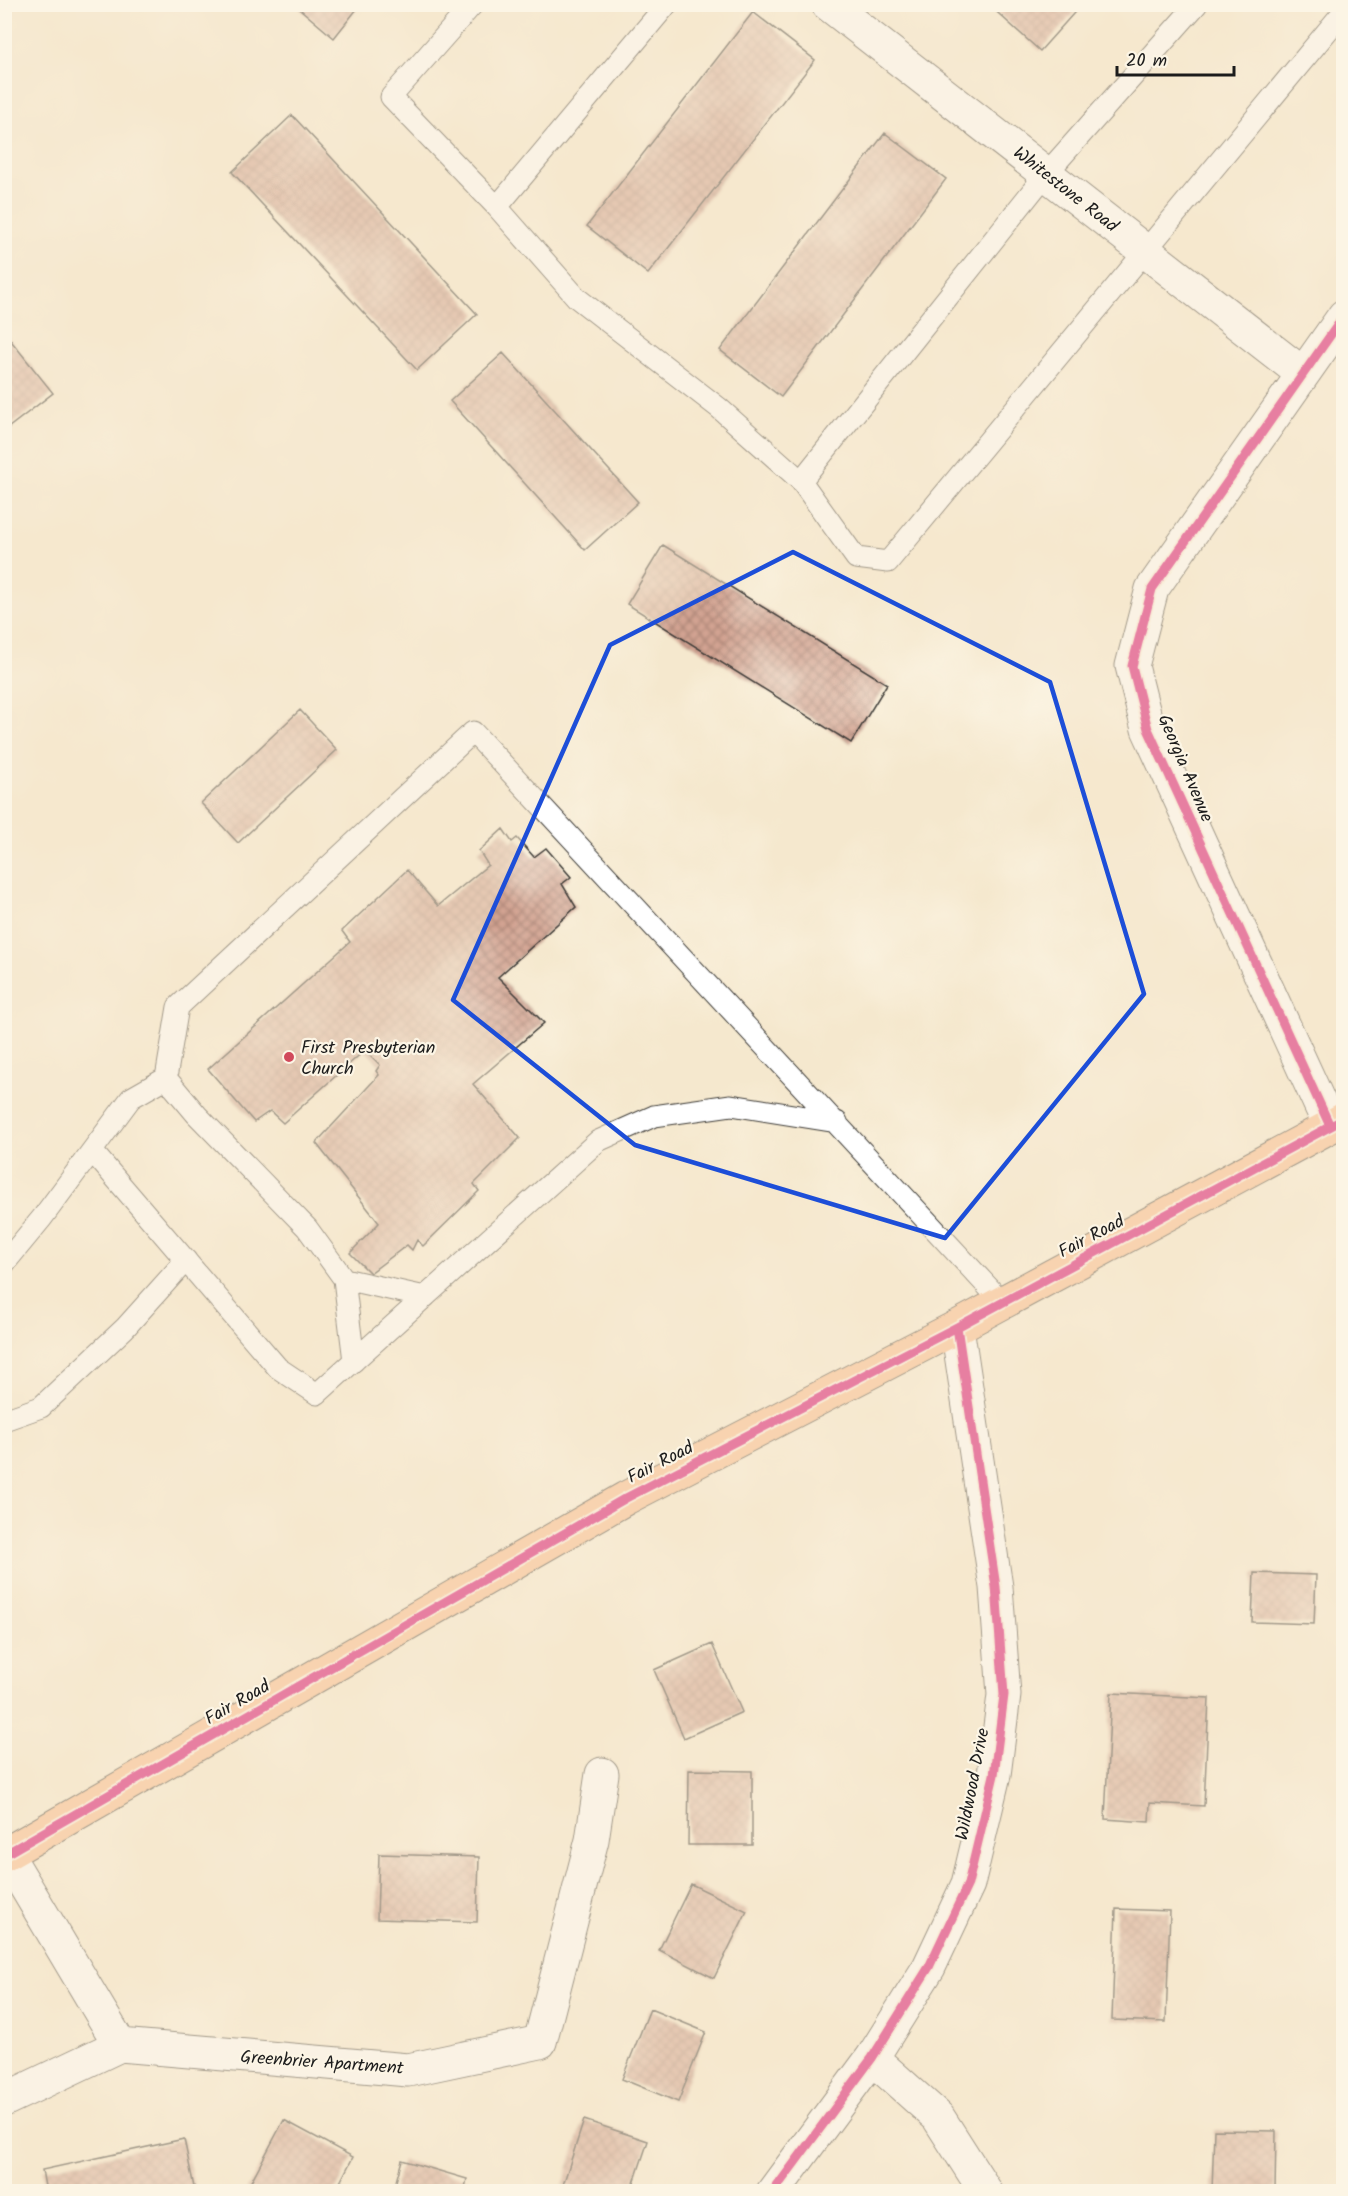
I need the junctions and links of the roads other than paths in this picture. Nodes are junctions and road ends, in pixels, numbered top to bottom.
1 (473, 4) edge
2 (668, 4) edge
3 (828, 4) edge
4 (1197, 4) edge
5 (1344, 11) edge
6 (1046, 174) junction
7 (497, 207) junction
8 (1144, 250) junction
9 (1344, 316) edge
10 (1303, 374) junction
11 (801, 481) junction
12 (166, 1078) junction
13 (837, 1122) junction
14 (1337, 1122) edge
15 (92, 1151) junction
16 (186, 1260) junction
17 (4, 1264) edge
18 (344, 1279) junction
19 (425, 1297) junction
20 (1003, 1302) junction
21 (957, 1327) junction
22 (354, 1361) junction
23 (4, 1420) edge
24 (602, 1774) dead end
25 (5, 1853) edge
26 (120, 2045) junction
27 (872, 2058) junction
28 (4, 2100) edge
29 (773, 2192) edge
30 (986, 2192) edge

1 - 7 lane
2 - 7 lane
3 - 6 street, Whitestone Road
4 - 6 lane
5 - 8 lane
6 - 8 street, Whitestone Road
6 - 11 lane
7 - 11 lane
8 - 10 street, Whitestone Road
8 - 11 lane
9 - 10 street, Georgia Avenue
10 - 14 street, Georgia Avenue
12 - 13 lane
12 - 15 lane
12 - 18 lane
13 - 19 lane
13 - 20 lane
14 - 20 main road, Fair Road
15 - 16 lane
15 - 17 lane
16 - 22 lane
16 - 23 lane
18 - 19 lane
18 - 22 lane
19 - 22 lane
20 - 21 main road, Fair Road
21 - 25 main road, Fair Road
21 - 27 street, Wildwood Drive
24 - 26 street, Greenbrier Apartment
25 - 26 street
26 - 28 street
27 - 29 street, Wildwood Drive
27 - 30 street

